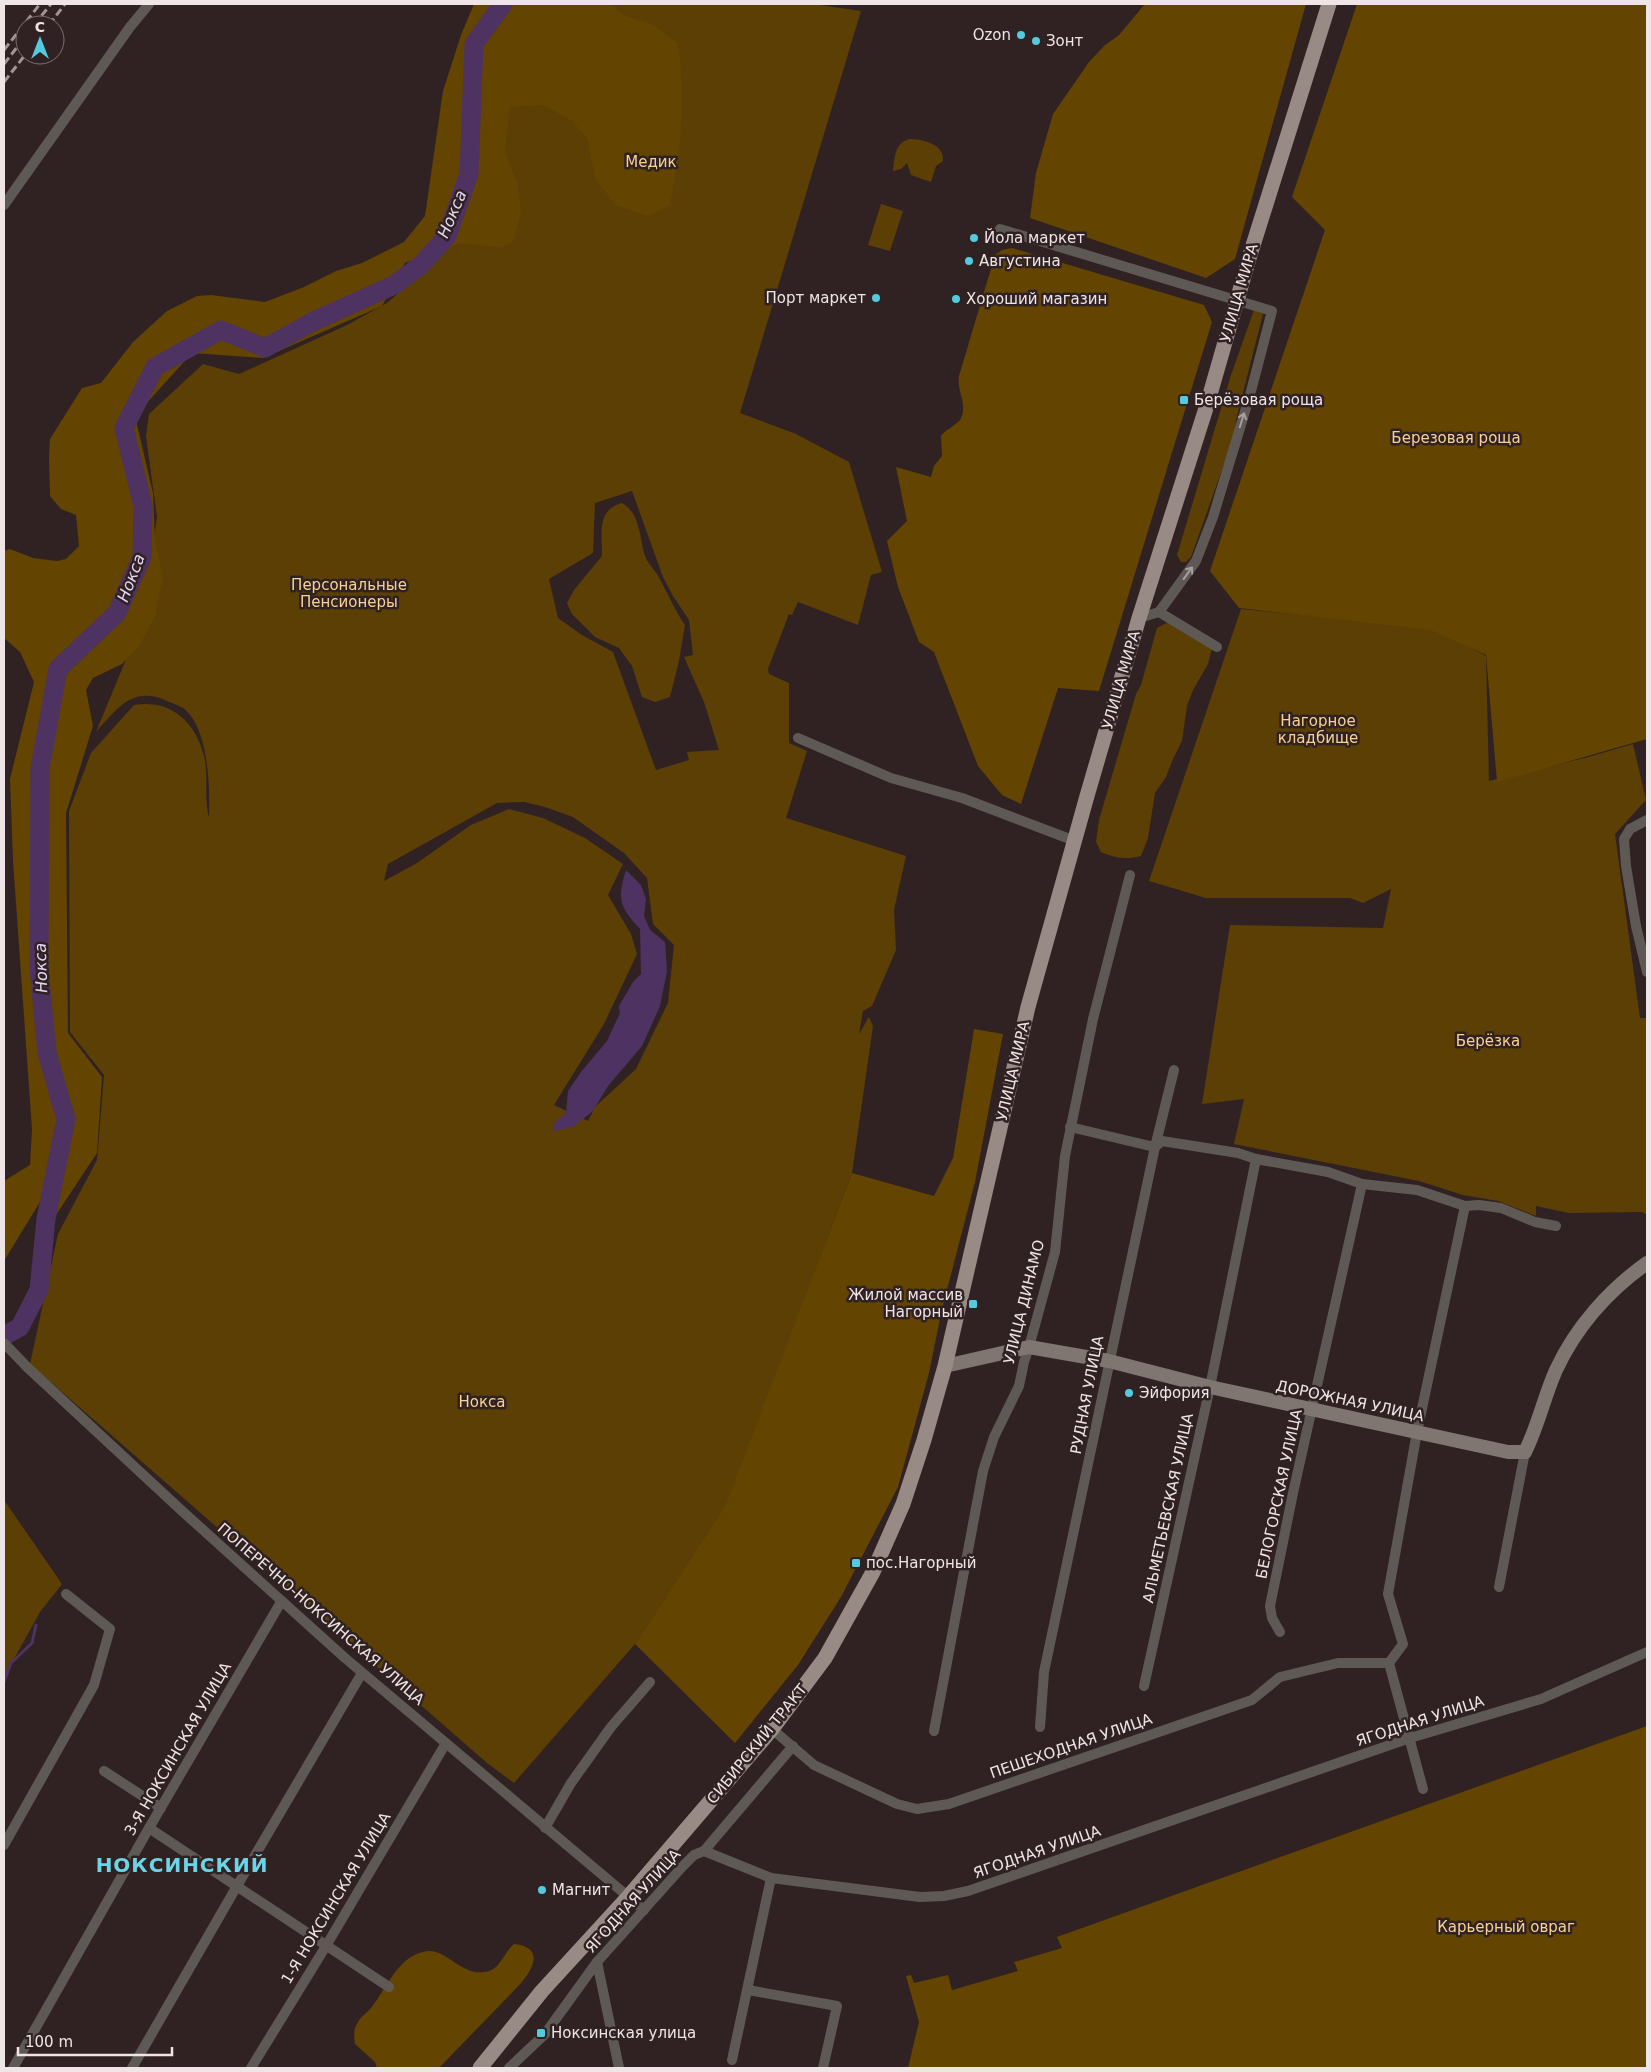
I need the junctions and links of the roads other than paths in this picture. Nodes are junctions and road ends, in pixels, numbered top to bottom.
1 (149, 4) edge
2 (1329, 4) edge
3 (4, 205) edge
4 (1000, 229) dead end
5 (1237, 301) junction
6 (1159, 612) junction
7 (1139, 618) junction
8 (1217, 647) dead end
9 (798, 738) dead end
10 (1647, 820) edge
11 (1075, 841) junction
12 (1130, 875) dead end
13 (1647, 972) edge
14 (1174, 1070) dead end
15 (1070, 1127) junction
16 (1155, 1147) junction
17 (1256, 1159) junction
18 (1362, 1184) junction
19 (1465, 1206) junction
20 (1556, 1226) dead end
21 (1647, 1263) edge
22 (4, 1343) edge
23 (1029, 1347) junction
24 (1109, 1361) junction
25 (944, 1366) junction
26 (1210, 1387) junction
27 (1312, 1410) junction
28 (1417, 1432) junction
29 (1525, 1452) junction
30 (1499, 1587) dead end
31 (66, 1594) dead end
32 (281, 1602) junction
33 (1280, 1632) dead end
34 (1647, 1652) edge
35 (1389, 1663) junction
36 (362, 1673) junction
37 (650, 1682) dead end
38 (1144, 1686) dead end
39 (1040, 1727) dead end
40 (772, 1729) junction
41 (934, 1731) dead end
42 (1410, 1738) junction
43 (446, 1743) junction
44 (793, 1746) junction
45 (104, 1771) dead end
46 (1423, 1789) dead end
47 (161, 1808) junction
48 (149, 1828) junction
49 (545, 1828) junction
50 (4, 1845) edge
51 (704, 1851) junction
52 (771, 1878) junction
53 (237, 1886) junction
54 (629, 1896) junction
55 (644, 1910) junction
56 (326, 1946) junction
57 (597, 1962) junction
58 (389, 1987) dead end
59 (748, 1990) junction
60 (732, 2060) dead end
61 (484, 2067) edge
62 (12, 2068) edge
63 (132, 2068) edge
64 (251, 2068) edge
65 (509, 2068) edge
66 (619, 2068) edge
67 (824, 2068) edge

1 - 3 street
2 - 5 main road, УЛИЦА МИРА
4 - 5 street
6 -> 5 street
5 - 7 main road, УЛИЦА МИРА
6 - 7 street
6 - 8 street
7 - 11 main road, УЛИЦА МИРА
9 - 11 street
10 - 13 street
11 - 25 main road, УЛИЦА МИРА
12 - 15 street, УЛИЦА ДИНАМО
14 - 16 street, РУДНАЯ УЛИЦА
15 - 16 street
15 - 23 street, УЛИЦА ДИНАМО
16 - 17 street
16 - 24 street, РУДНАЯ УЛИЦА
17 - 18 street
17 - 26 street, АЛЬМЕТЬЕВСКАЯ УЛИЦА
18 - 19 street
18 - 27 street, БЕЛОГОРСКАЯ УЛИЦА
19 - 20 street
19 - 28 street
21 - 29 street
22 - 32 street, ПОПЕРЕЧНО-НОКСИНСКАЯ УЛИЦА
23 - 24 street, ДОРОЖНАЯ УЛИЦА
23 - 25 street, ДОРОЖНАЯ УЛИЦА
23 - 41 street, УЛИЦА ДИНАМО
24 - 26 street, ДОРОЖНАЯ УЛИЦА
24 - 39 street, РУДНАЯ УЛИЦА
25 - 40 main road, СИБИРСКИЙ ТРАКТ
26 - 27 street, ДОРОЖНАЯ УЛИЦА
26 - 38 street, АЛЬМЕТЬЕВСКАЯ УЛИЦА
27 - 28 street, ДОРОЖНАЯ УЛИЦА
27 - 33 street, БЕЛОГОРСКАЯ УЛИЦА
28 - 29 street, ДОРОЖНАЯ УЛИЦА
28 - 35 street
29 - 30 street
31 - 50 street
32 - 36 street, ПОПЕРЕЧНО-НОКСИНСКАЯ УЛИЦА
32 - 47 street, 3-Я НОКСИНСКАЯ УЛИЦА
34 - 42 street, ЯГОДНАЯ УЛИЦА
35 - 42 street
35 - 44 street, ПЕШЕХОДНАЯ УЛИЦА
36 - 43 street, ПОПЕРЕЧНО-НОКСИНСКАЯ УЛИЦА
36 - 53 street
37 - 49 street
40 - 44 street, ПЕШЕХОДНАЯ УЛИЦА
40 - 54 main road, СИБИРСКИЙ ТРАКТ
42 - 46 street
42 - 52 street, ЯГОДНАЯ УЛИЦА
43 - 49 street, ПОПЕРЕЧНО-НОКСИНСКАЯ УЛИЦА
43 - 56 street, 1-Я НОКСИНСКАЯ УЛИЦА
44 - 51 street
45 - 47 street
47 - 48 street, 3-Я НОКСИНСКАЯ УЛИЦА
48 - 53 street
48 - 62 street, 3-Я НОКСИНСКАЯ УЛИЦА
49 - 54 street, ПОПЕРЕЧНО-НОКСИНСКАЯ УЛИЦА
51 - 52 street, ЯГОДНАЯ УЛИЦА
51 - 55 street, ЯГОДНАЯ УЛИЦА
52 - 59 street
53 - 56 street
53 - 63 street
54 - 55 street, ПОПЕРЕЧНО-НОКСИНСКАЯ УЛИЦА
54 - 61 main road, СИБИРСКИЙ ТРАКТ
55 - 57 street, ЯГОДНАЯ УЛИЦА
56 - 58 street
56 - 64 street, 1-Я НОКСИНСКАЯ УЛИЦА
57 - 65 street, ЯГОДНАЯ УЛИЦА
57 - 66 street
59 - 60 street
59 - 67 street

